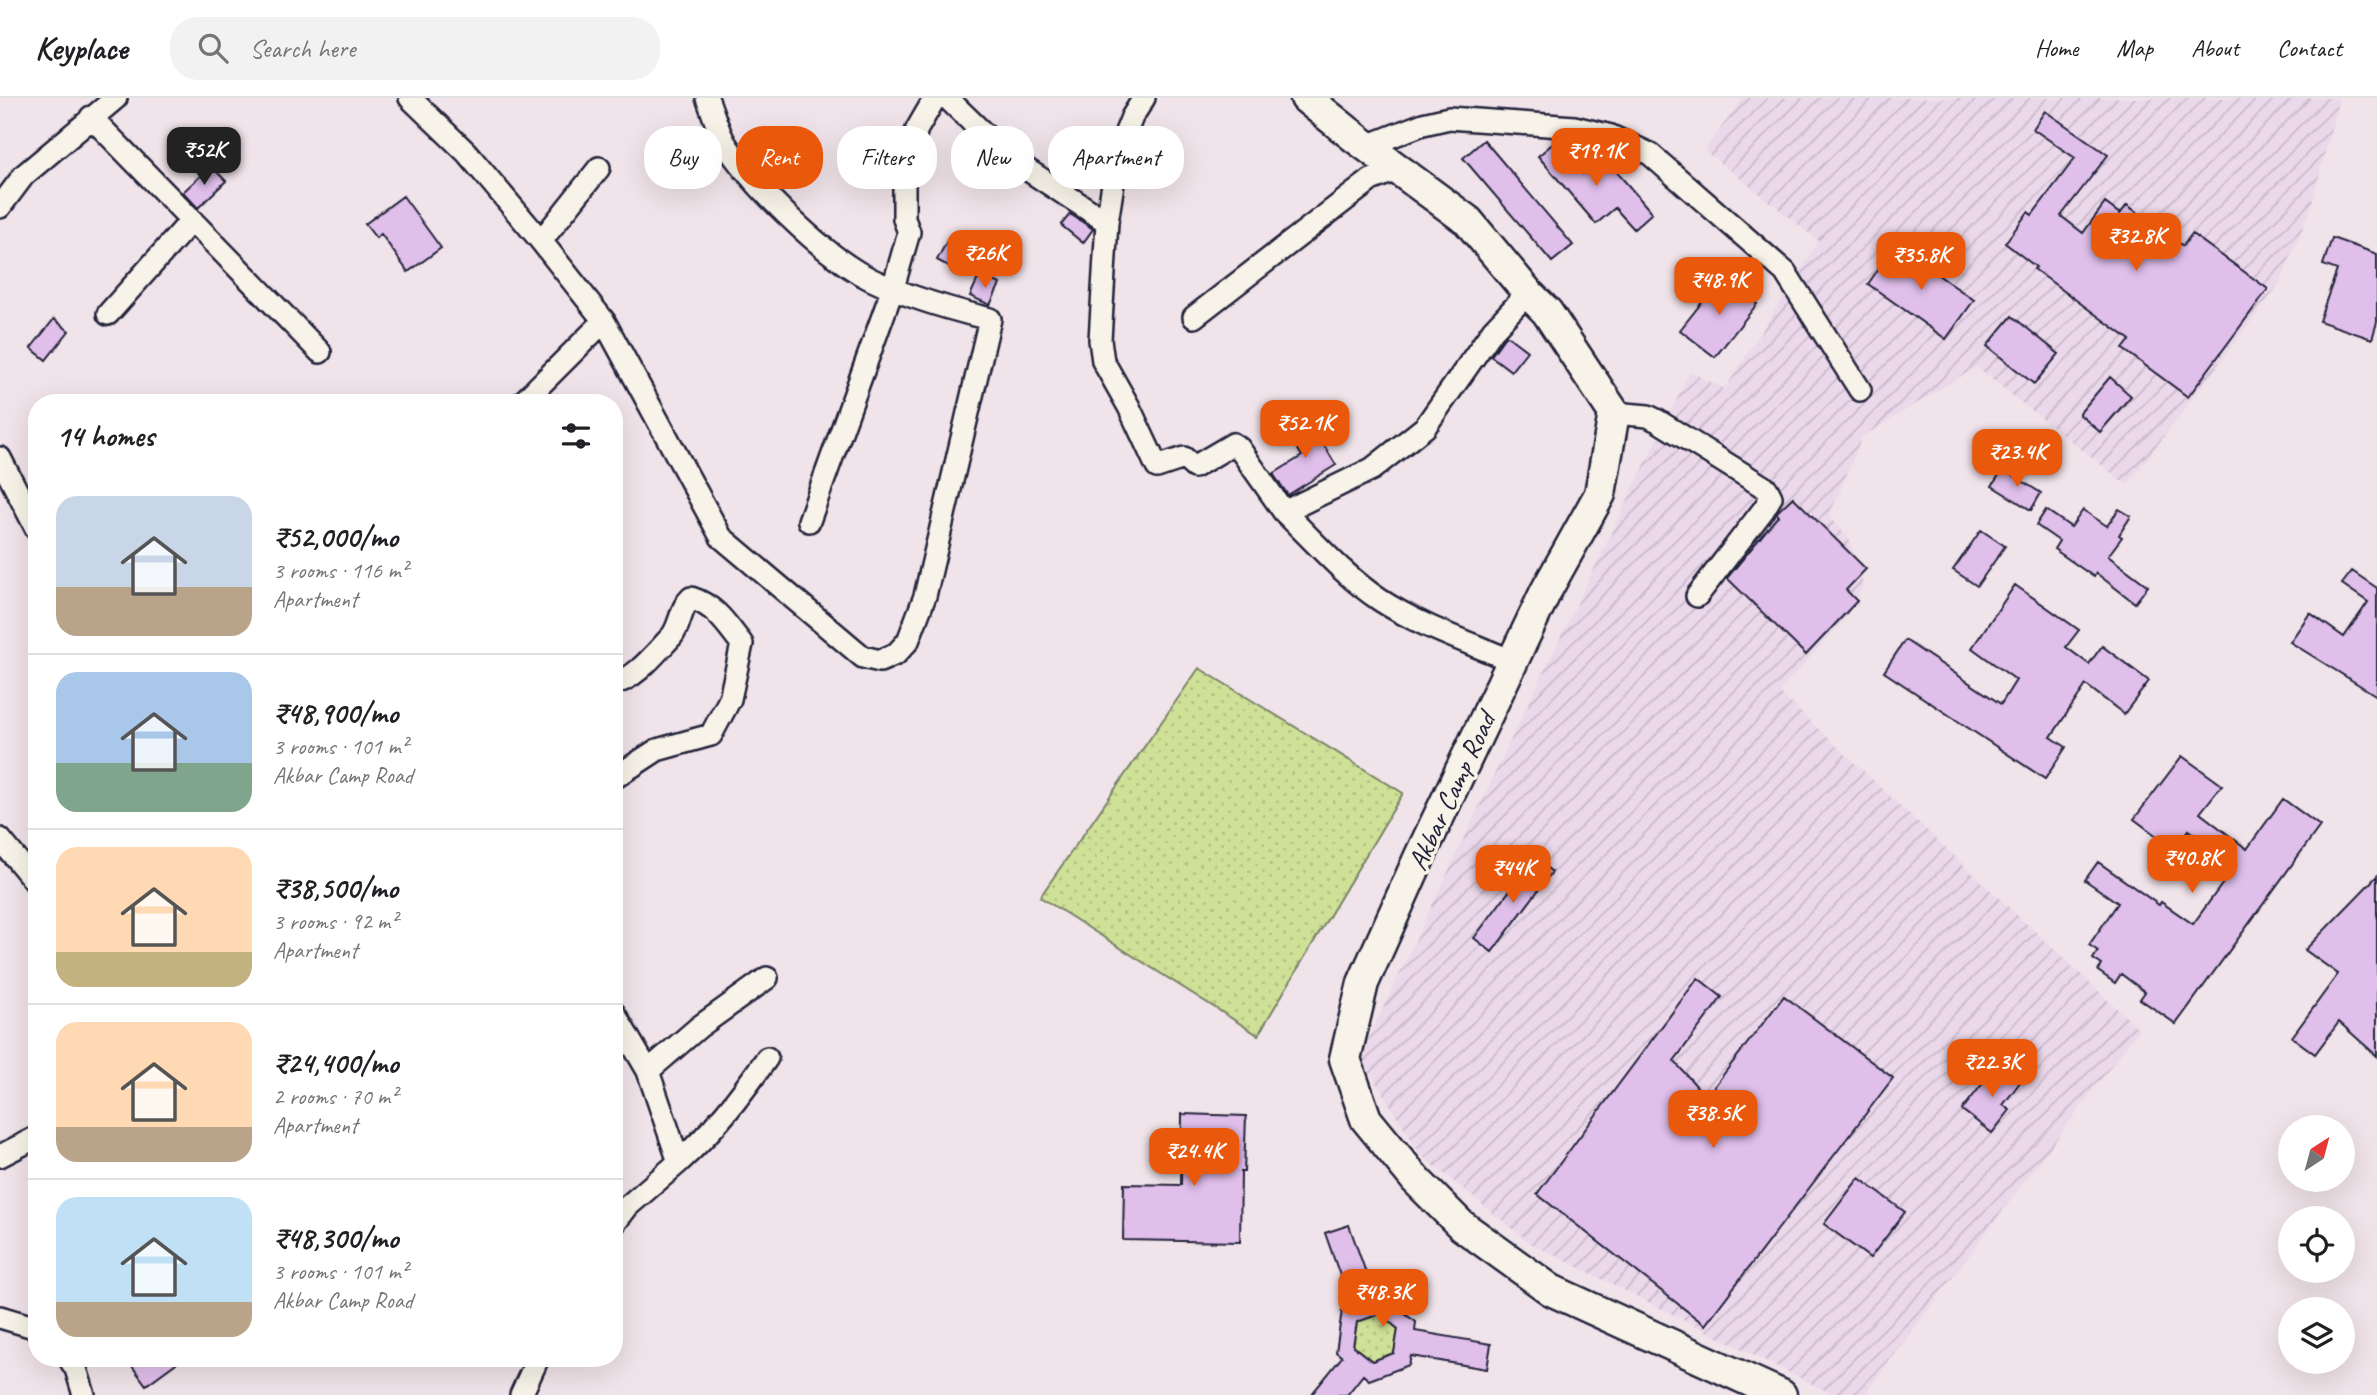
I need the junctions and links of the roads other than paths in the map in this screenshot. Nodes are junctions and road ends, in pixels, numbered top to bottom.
1 (116, 98) edge
2 (410, 98) edge
3 (707, 98) edge
4 (935, 98) edge
5 (947, 98) edge
6 (1144, 98) edge
7 (1306, 98) edge
8 (91, 117) junction
9 (1367, 146) junction
10 (599, 168) dead end
11 (1399, 169) junction
12 (0, 207) edge
13 (191, 221) junction
14 (1107, 222) junction
15 (541, 241) junction
16 (894, 288) junction
17 (1528, 293) junction
18 (108, 314) dead end
19 (1194, 317) dead end
20 (604, 321) junction
21 (320, 352) dead end
22 (1860, 390) dead end
23 (531, 394) edge
24 (1614, 413) junction
25 (0, 458) edge
26 (28, 512) edge
27 (1284, 512) junction
28 (809, 521) dead end
29 (1698, 596) dead end
30 (1512, 661) junction
31 (623, 681) edge
32 (623, 772) edge
33 (0, 839) edge
34 (28, 873) edge
35 (767, 978) dead end
36 (623, 1028) edge
37 (767, 1058) dead end
38 (648, 1071) junction
39 (28, 1142) edge
40 (0, 1157) edge
41 (678, 1162) junction
42 (623, 1212) edge
43 (0, 1317) edge
44 (28, 1325) edge
45 (75, 1367) edge
46 (534, 1367) edge
47 (84, 1395) edge
48 (521, 1395) edge
49 (1781, 1395) edge

1 - 8 street
2 - 15 street
3 - 16 street
4 - 16 street
5 - 14 street
6 - 14 street
7 - 9 street
8 - 12 street
8 - 13 street
9 - 11 street
9 - 22 street
10 - 15 street
11 - 17 street
11 - 19 street
13 - 18 street
13 - 21 street
14 - 27 street
15 - 20 street
16 - 20 street
16 - 28 street
17 - 24 street
17 - 27 street
20 - 23 street
24 - 29 street
24 - 30 street, Akbar Camp Road
25 - 26 street
27 - 30 street
30 - 49 street, Akbar Camp Road
31 - 32 street
33 - 34 street
35 - 38 street
36 - 38 street
37 - 41 street
38 - 41 street
39 - 40 street
41 - 42 street
43 - 44 street
45 - 47 street
46 - 48 street

